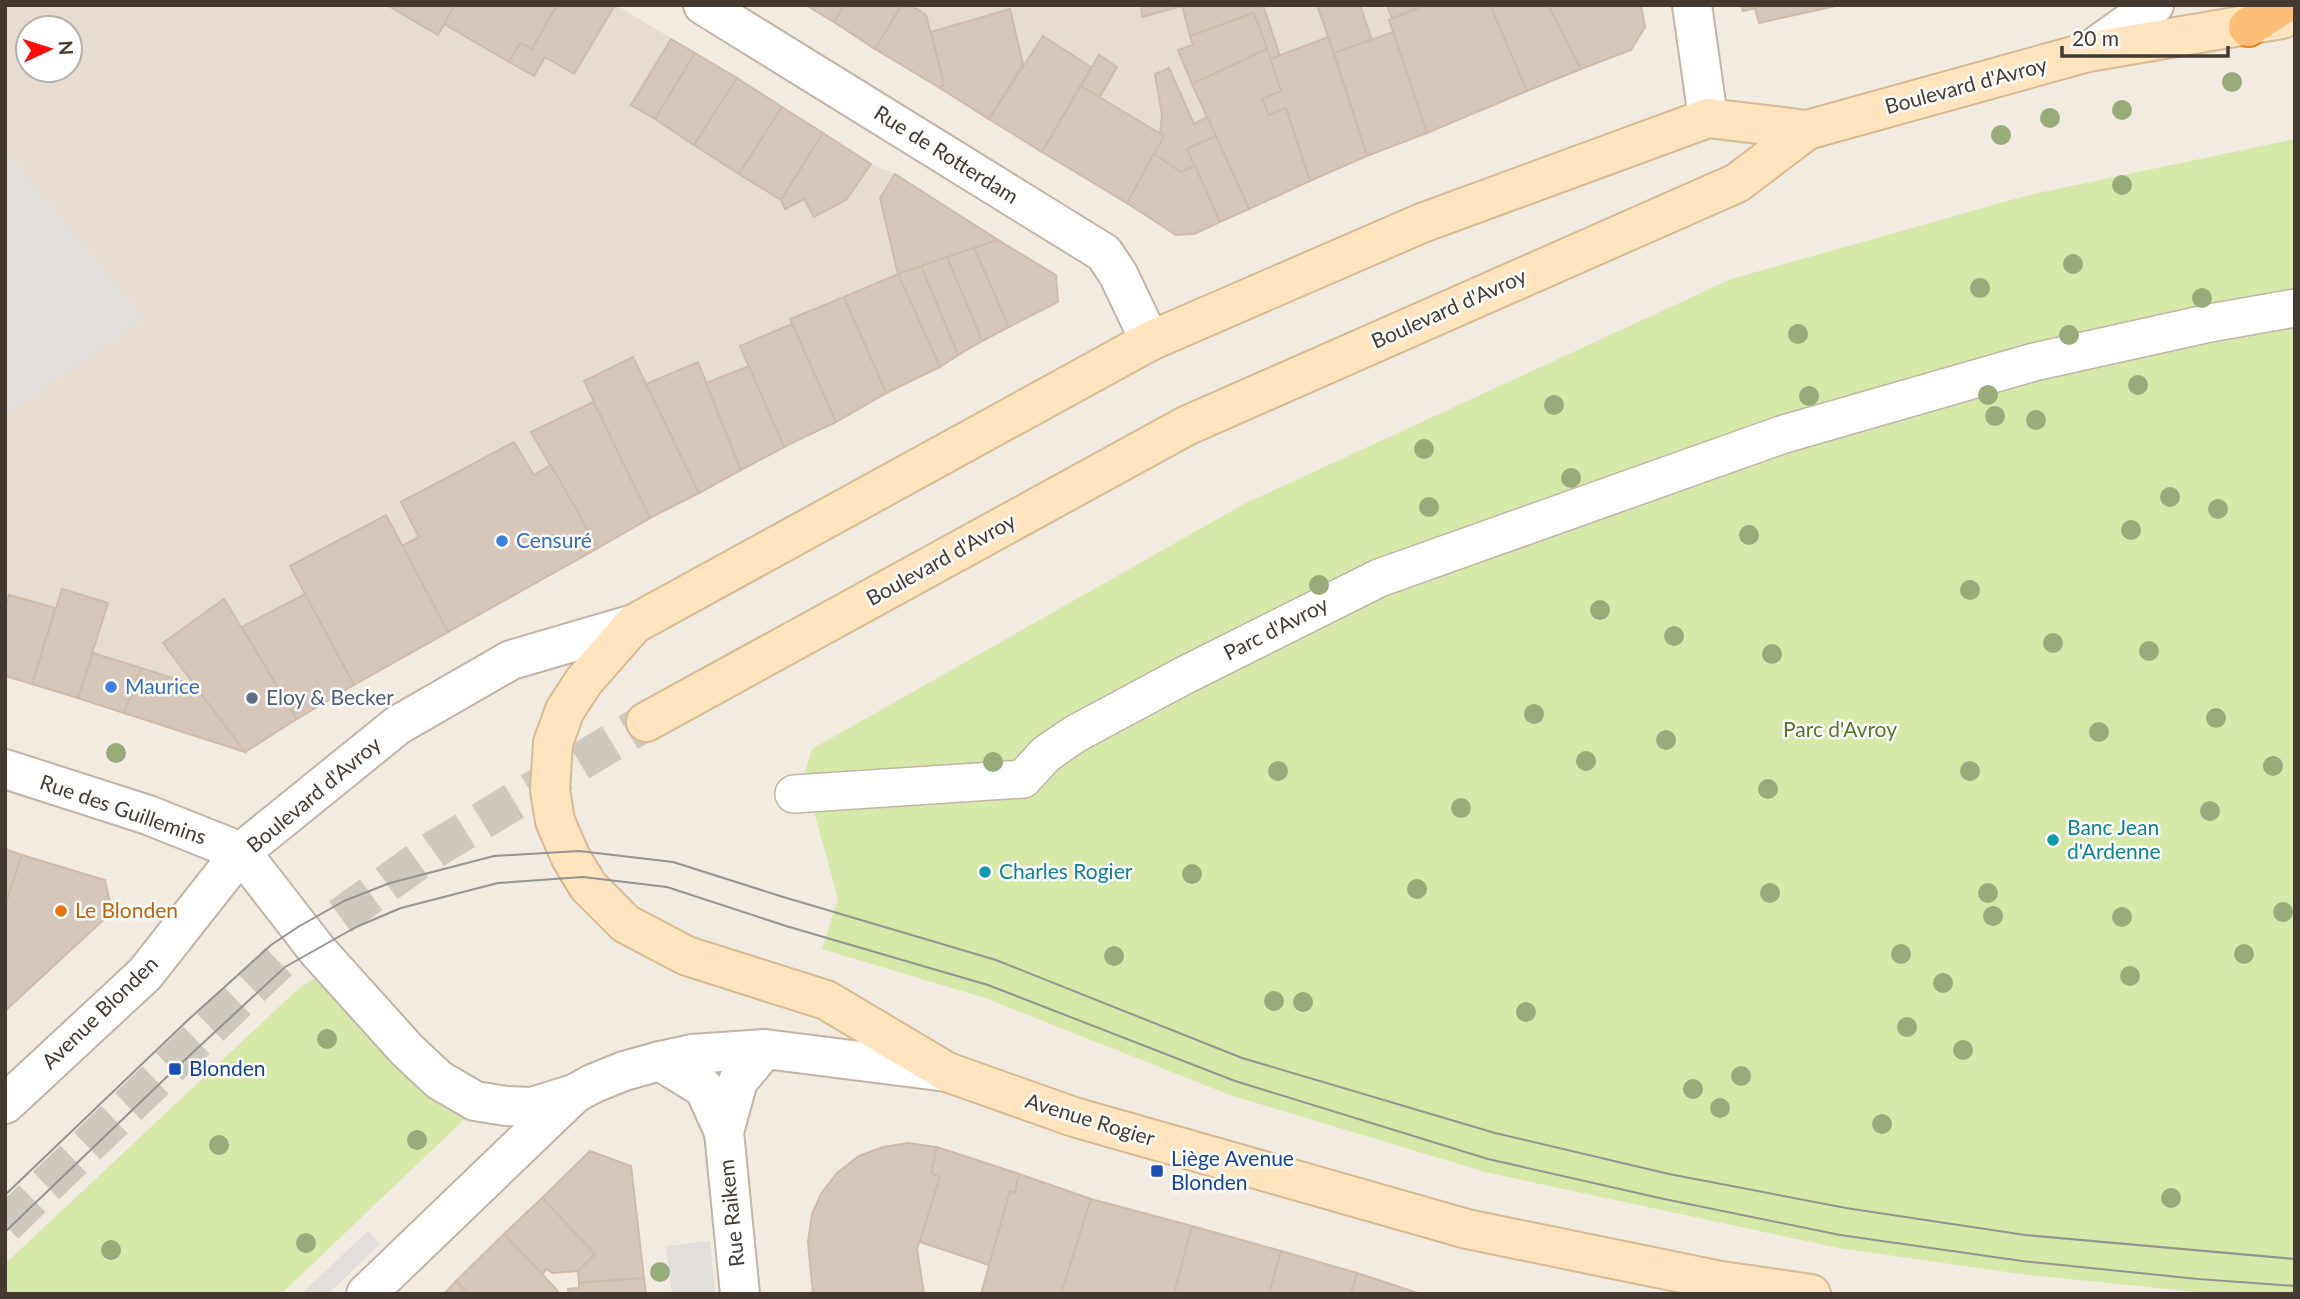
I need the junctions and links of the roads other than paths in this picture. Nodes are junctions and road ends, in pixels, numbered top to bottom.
1 (703, 5) edge
2 (1692, 5) edge
3 (2154, 5) edge
4 (2282, 5) edge
5 (2295, 17) edge
6 (2248, 27) junction
7 (2088, 52) junction
8 (1708, 118) junction
9 (1807, 130) junction
10 (2295, 308) edge
11 (1150, 341) junction
12 (634, 624) junction
13 (646, 722) tunnel mouth
14 (5, 769) edge
15 (794, 794) dead end
16 (241, 852) junction
17 (765, 1049) junction
18 (660, 1061) junction
19 (947, 1072) junction
20 (574, 1094) junction
21 (5, 1104) edge
22 (724, 1132) junction
23 (366, 1294) edge
24 (740, 1294) edge
25 (1811, 1294) edge

1 - 11 street, Rue de Rotterdam
2 - 8 street
3 - 7 street
4 - 6 highway
5 - 6 main road, Boulevard d'Avroy
6 - 7 main road, Boulevard d'Avroy
7 - 9 main road, Boulevard d'Avroy
8 - 9 main road
8 - 11 main road
9 - 13 main road, Boulevard d'Avroy
10 - 15 street, Parc d'Avroy
11 - 12 main road
12 - 16 street, Boulevard d'Avroy
12 - 19 main road
14 - 16 street, Rue des Guillemins
16 - 20 street, Boulevard d'Avroy
16 - 21 street, Avenue Blonden
17 - 18 street, Avenue Rogier
17 - 19 street, Avenue Rogier
17 - 22 street, Rue Raikem
18 - 20 street, Avenue Rogier
18 - 22 street, Rue Raikem
19 - 25 main road, Avenue Rogier
20 - 23 street
22 - 24 street, Rue Raikem

